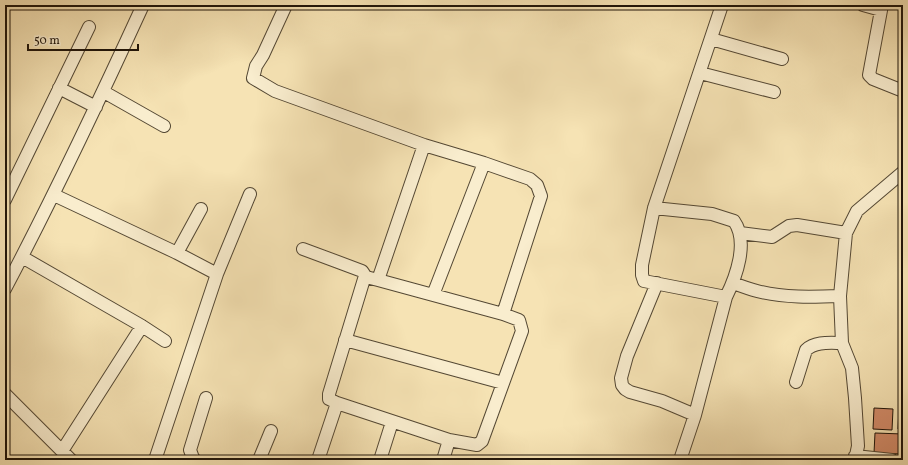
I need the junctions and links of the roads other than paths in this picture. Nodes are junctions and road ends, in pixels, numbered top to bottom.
1 (143, 5) edge
2 (286, 5) edge
3 (722, 5) edge
4 (863, 5) edge
5 (882, 7) edge
6 (89, 27) dead end
7 (711, 39) junction
8 (782, 59) dead end
9 (700, 73) junction
10 (59, 88) junction
11 (903, 91) edge
12 (104, 92) junction
13 (774, 92) dead end
14 (96, 107) junction
15 (164, 126) dead end
16 (424, 144) junction
17 (484, 163) junction
18 (903, 172) edge
19 (250, 194) dead end
20 (54, 195) junction
21 (5, 200) edge
22 (654, 208) junction
23 (201, 209) dead end
24 (846, 232) junction
25 (740, 233) junction
26 (303, 249) dead end
27 (177, 253) junction
28 (22, 258) junction
29 (217, 274) junction
30 (372, 278) junction
31 (657, 283) junction
32 (733, 283) junction
33 (5, 289) edge
34 (433, 295) junction
35 (840, 296) junction
36 (726, 297) junction
37 (503, 314) junction
38 (142, 326) junction
39 (345, 340) junction
40 (165, 341) dead end
41 (842, 342) junction
42 (796, 382) dead end
43 (503, 383) junction
44 (5, 394) edge
45 (206, 398) dead end
46 (337, 403) junction
47 (695, 415) junction
48 (392, 422) junction
49 (271, 432) dead end
50 (449, 440) junction
51 (62, 451) junction
52 (855, 458) edge
53 (71, 460) edge
54 (155, 460) edge
55 (195, 460) edge
56 (259, 460) edge
57 (318, 460) edge
58 (380, 460) edge
59 (443, 460) edge
60 (680, 460) edge
61 (892, 460) edge

1 - 12 street
2 - 16 street
3 - 7 street
4 - 5 street
5 - 11 street
6 - 10 street
7 - 8 street
7 - 9 street
9 - 13 street
9 - 22 street
10 - 14 street
10 - 21 street
12 - 14 street
12 - 15 street
14 - 20 street
16 - 17 street
16 - 30 street
17 - 34 street
17 - 37 street
18 - 24 street
19 - 29 street
20 - 27 street
20 - 28 street
22 - 25 street
22 - 31 street
23 - 27 street
24 - 25 street
24 - 35 street
25 - 32 street
26 - 30 street
27 - 29 street
28 - 33 street
28 - 38 street
29 - 54 street
30 - 34 street
30 - 39 street
31 - 36 street
31 - 47 street
32 - 35 street
32 - 36 street
34 - 37 street
35 - 41 street
36 - 47 street
37 - 43 street
38 - 40 street
38 - 51 street
39 - 43 street
39 - 46 street
41 - 42 street
41 - 52 street
43 - 50 street
44 - 51 street
45 - 55 street
46 - 48 street
46 - 57 street
47 - 60 street
48 - 50 street
48 - 58 street
49 - 56 street
50 - 59 street
51 - 53 street
52 - 61 street

